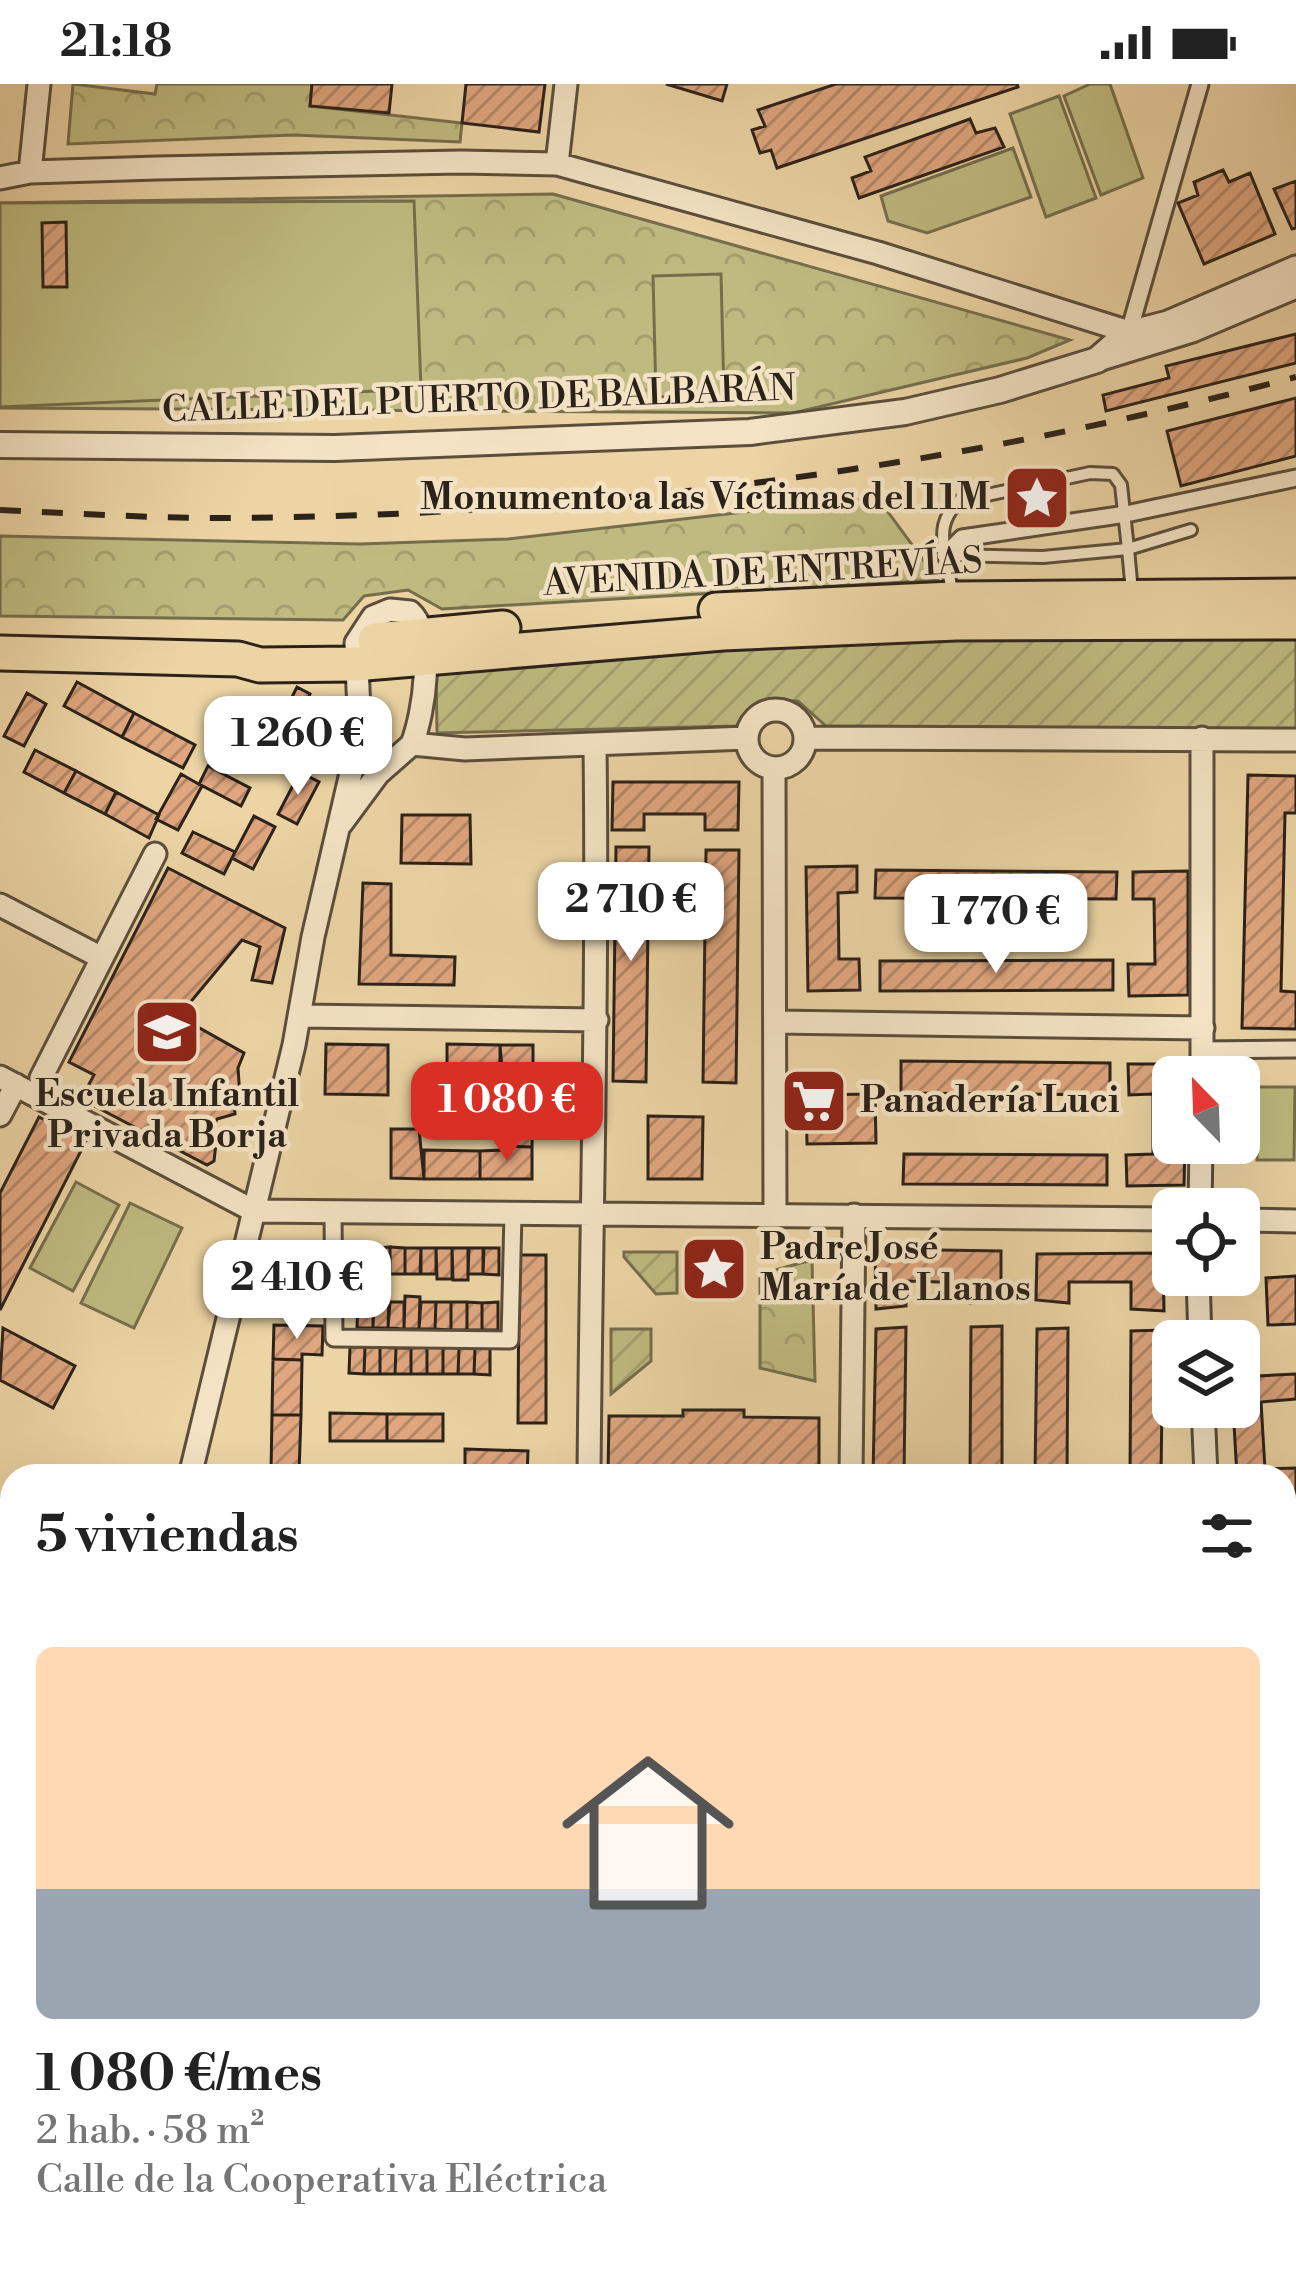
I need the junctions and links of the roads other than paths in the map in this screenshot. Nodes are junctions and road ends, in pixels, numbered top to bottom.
1 (39, 84) edge
2 (566, 84) edge
3 (1201, 84) edge
4 (556, 164) junction
5 (30, 172) junction
6 (0, 178) edge
7 (1296, 267) edge
8 (1296, 287) edge
9 (1130, 332) junction
10 (1097, 361) junction
11 (0, 445) edge
12 (1296, 478) edge
13 (1126, 514) junction
14 (1192, 530) dead end
15 (1129, 549) junction
16 (945, 555) junction
17 (1132, 596) junction
18 (1296, 596) edge
19 (954, 611) junction
20 (1296, 622) edge
21 (424, 646) junction
22 (0, 653) edge
23 (355, 653) junction
24 (360, 734) junction
25 (746, 738) junction
26 (806, 738) junction
27 (1202, 738) junction
28 (1296, 740) edge
29 (595, 746) junction
30 (405, 748) junction
31 (774, 769) junction
32 (336, 831) junction
33 (155, 854) dead end
34 (0, 904) edge
35 (102, 958) junction
36 (300, 1016) junction
37 (597, 1020) junction
38 (775, 1022) junction
39 (1203, 1039) junction
40 (1296, 1049) edge
41 (1203, 1056) edge
42 (40, 1078) dead end
43 (8, 1081) edge
44 (0, 1115) edge
45 (254, 1210) junction
46 (333, 1211) junction
47 (514, 1213) junction
48 (591, 1213) junction
49 (775, 1215) junction
50 (854, 1215) junction
51 (1152, 1219) edge
52 (1260, 1220) edge
53 (1296, 1221) edge
54 (1204, 1428) edge
55 (193, 1464) edge
56 (590, 1464) edge
57 (851, 1464) edge
58 (1205, 1464) edge

1 - 5 street
2 - 4 street
3 - 9 street
4 - 5 street
4 - 9 street
5 - 6 street
7 - 9 street, CALLE DEL PUERTO DE BALBARÁN
8 - 10 street, CALLE DEL PUERTO DE BALBARÁN
9 - 10 street, CALLE DEL PUERTO DE BALBARÁN
10 - 11 street, CALLE DEL PUERTO DE BALBARÁN
12 - 13 street
13 - 15 lane
13 - 16 street
13 - 16 lane
14 - 15 lane
15 - 16 lane
15 - 17 lane
16 - 19 lane
17 - 18 main road, AVENIDA DE ENTREVÍAS
17 - 19 main road, AVENIDA DE ENTREVÍAS
19 - 20 main road, AVENIDA DE ENTREVÍAS
19 - 21 main road, AVENIDA DE ENTREVÍAS
21 - 23 main road, AVENIDA DE ENTREVÍAS
21 - 30 street
22 - 23 main road, AVENIDA DE ENTREVÍAS
23 - 24 street
24 - 30 street
24 - 32 street
25 - 26 street
25 - 29 street
25 - 31 street
26 - 27 street
26 - 31 street
27 - 28 street
27 - 39 street
29 - 30 street
29 - 37 street
30 - 32 street
31 - 38 street
32 - 36 street
33 - 35 street
34 - 35 street
35 - 42 street
36 - 37 street
36 - 45 street
37 - 48 street
38 - 39 street
38 - 49 street
39 - 40 street
39 - 41 street
43 - 44 street
43 - 45 street
45 - 46 street
45 - 55 street
46 - 47 street
46 - 47 street
47 - 48 street
48 - 49 street
48 - 56 street
49 - 50 street
50 - 51 street
50 - 57 street
52 - 53 street
54 - 58 street

